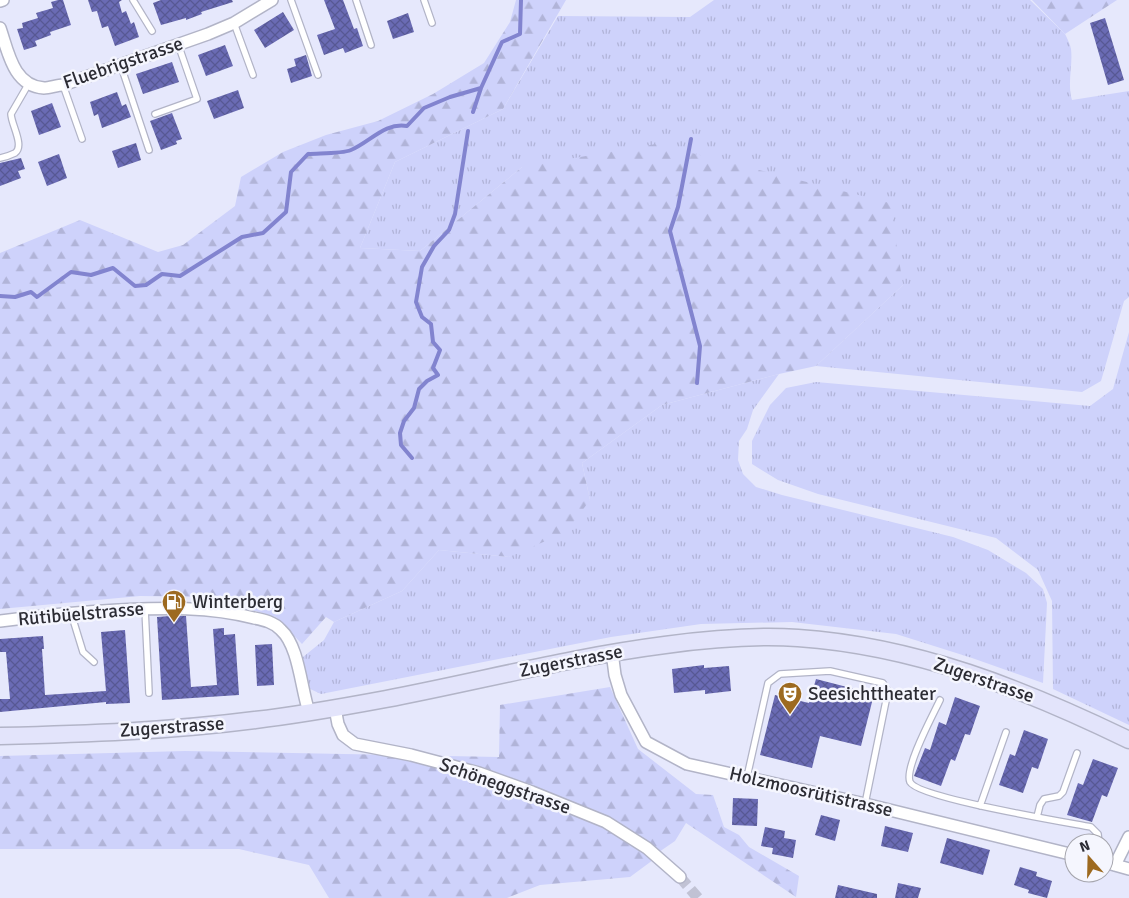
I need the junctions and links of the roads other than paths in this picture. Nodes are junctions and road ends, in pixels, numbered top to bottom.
1 (133, 0) edge
2 (272, 0) edge
3 (291, 0) edge
4 (356, 0) edge
5 (424, 0) edge
6 (432, 22) dead end
7 (234, 23) junction
8 (0, 28) edge
9 (152, 31) dead end
10 (178, 44) junction
11 (372, 45) dead end
12 (120, 63) junction
13 (253, 75) dead end
14 (318, 75) dead end
15 (29, 83) junction
16 (63, 84) junction
17 (155, 114) dead end
18 (82, 139) dead end
19 (149, 150) dead end
20 (0, 158) edge
21 (145, 609) junction
22 (71, 613) junction
23 (0, 621) edge
24 (612, 652) junction
25 (94, 662) dead end
26 (149, 693) dead end
27 (940, 700) dead end
28 (335, 708) junction
29 (309, 712) junction
30 (1006, 732) dead end
31 (0, 736) edge
32 (1129, 740) edge
33 (1077, 753) dead end
34 (747, 777) junction
35 (865, 804) junction
36 (980, 806) junction
37 (1037, 817) junction
38 (1097, 833) edge
39 (1129, 837) edge
40 (1064, 853) edge
41 (1114, 856) edge
42 (1114, 864) edge
43 (1129, 869) edge
44 (680, 877) tunnel mouth

1 - 9 lane
2 - 7 street, Fluebrigstrasse
3 - 14 lane
4 - 11 lane
5 - 6 lane
7 - 10 street, Fluebrigstrasse
7 - 13 lane
8 - 15 street
10 - 12 street, Fluebrigstrasse
10 - 17 lane
12 - 16 street, Fluebrigstrasse
12 - 19 lane
15 - 16 street, Fluebrigstrasse
15 - 20 lane
16 - 18 lane
21 - 22 street, Rütibüelstrasse
21 - 26 lane
21 - 29 street, Rütibüelstrasse
22 - 23 street, Rütibüelstrasse
22 - 25 lane
24 - 28 main road, Zugerstrasse
24 - 32 main road, Zugerstrasse
24 - 34 street, Holzmoosrütistrasse
27 - 36 lane
28 - 29 main road, Zugerstrasse
28 - 44 street, Schöneggstrasse
29 - 31 main road, Zugerstrasse
30 - 36 lane
33 - 37 lane
34 - 35 street, Holzmoosrütistrasse
34 - 35 lane
35 - 40 street, Holzmoosrütistrasse
36 - 37 lane
37 - 38 lane
39 - 41 street
42 - 43 street

